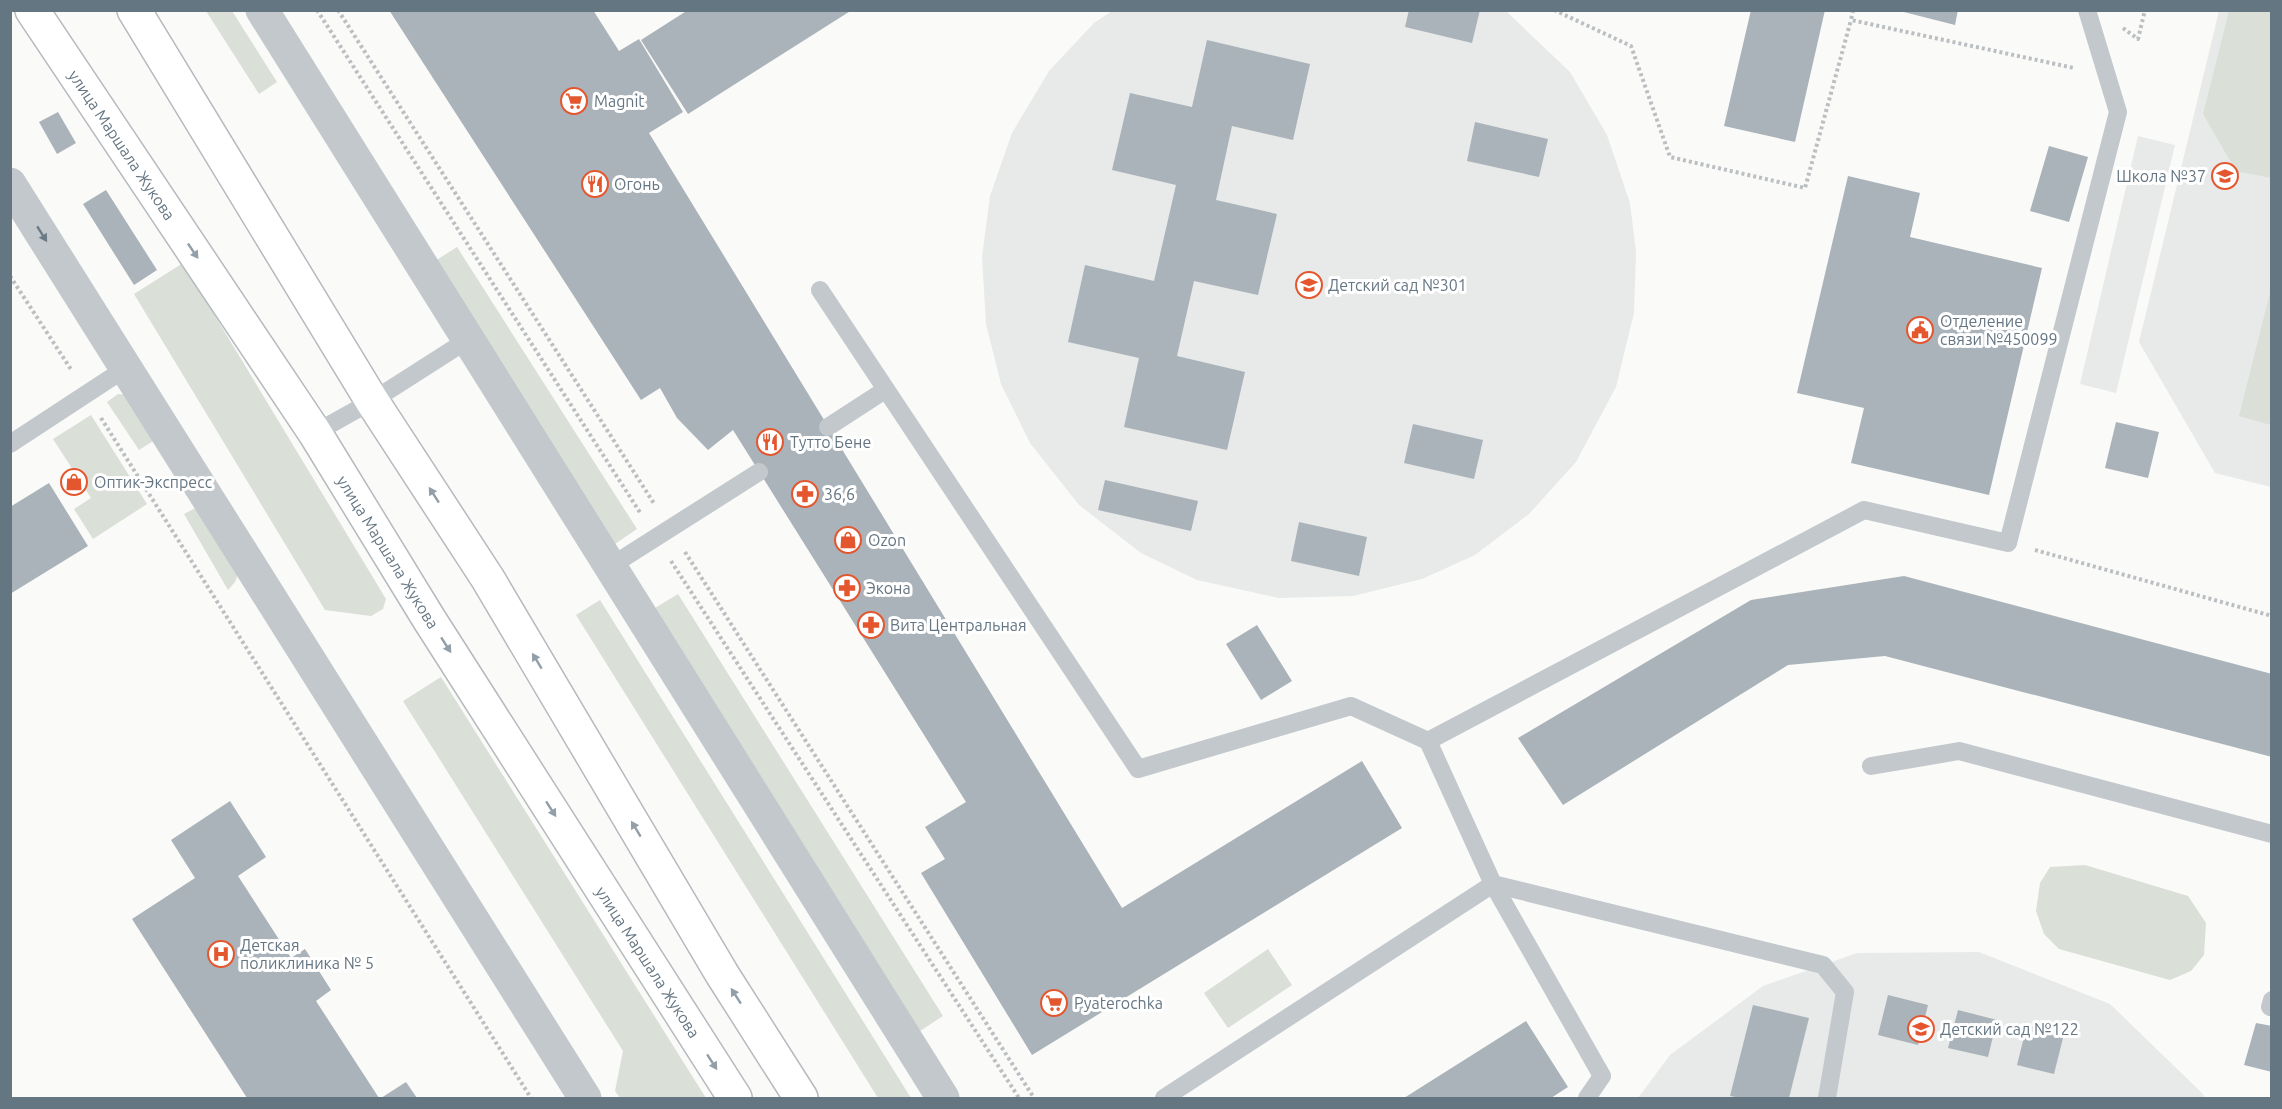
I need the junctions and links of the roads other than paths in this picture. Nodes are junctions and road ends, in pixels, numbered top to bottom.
1 (32, 10) edge
2 (134, 10) edge
3 (262, 10) edge
4 (2087, 10) edge
5 (10, 184) edge
6 (820, 290) dead end
7 (469, 339) junction
8 (126, 368) junction
9 (885, 390) junction
10 (372, 401) junction
11 (828, 427) dead end
12 (315, 433) junction
13 (10, 444) edge
14 (759, 472) dead end
15 (611, 567) junction
16 (1428, 741) junction
17 (1871, 766) dead end
18 (2271, 834) edge
19 (1493, 884) junction
20 (585, 1098) edge
21 (735, 1098) edge
22 (801, 1098) edge
23 (944, 1098) edge
24 (1164, 1098) edge
25 (1587, 1098) edge
26 (1827, 1098) edge

1 -> 12 main road, улица Маршала Жукова
2 - 10 main road
3 - 7 street
4 - 16 lane
5 -> 8 street
6 - 9 lane
7 - 10 lane
7 - 15 street
8 - 13 lane
8 - 20 street
9 - 11 lane
9 - 16 lane
10 - 12 lane
22 -> 10 main road
12 -> 21 main road, улица Маршала Жукова
14 - 15 lane
15 - 23 street
16 - 19 lane
17 - 18 lane
19 - 24 lane
19 - 25 lane
19 - 26 lane

